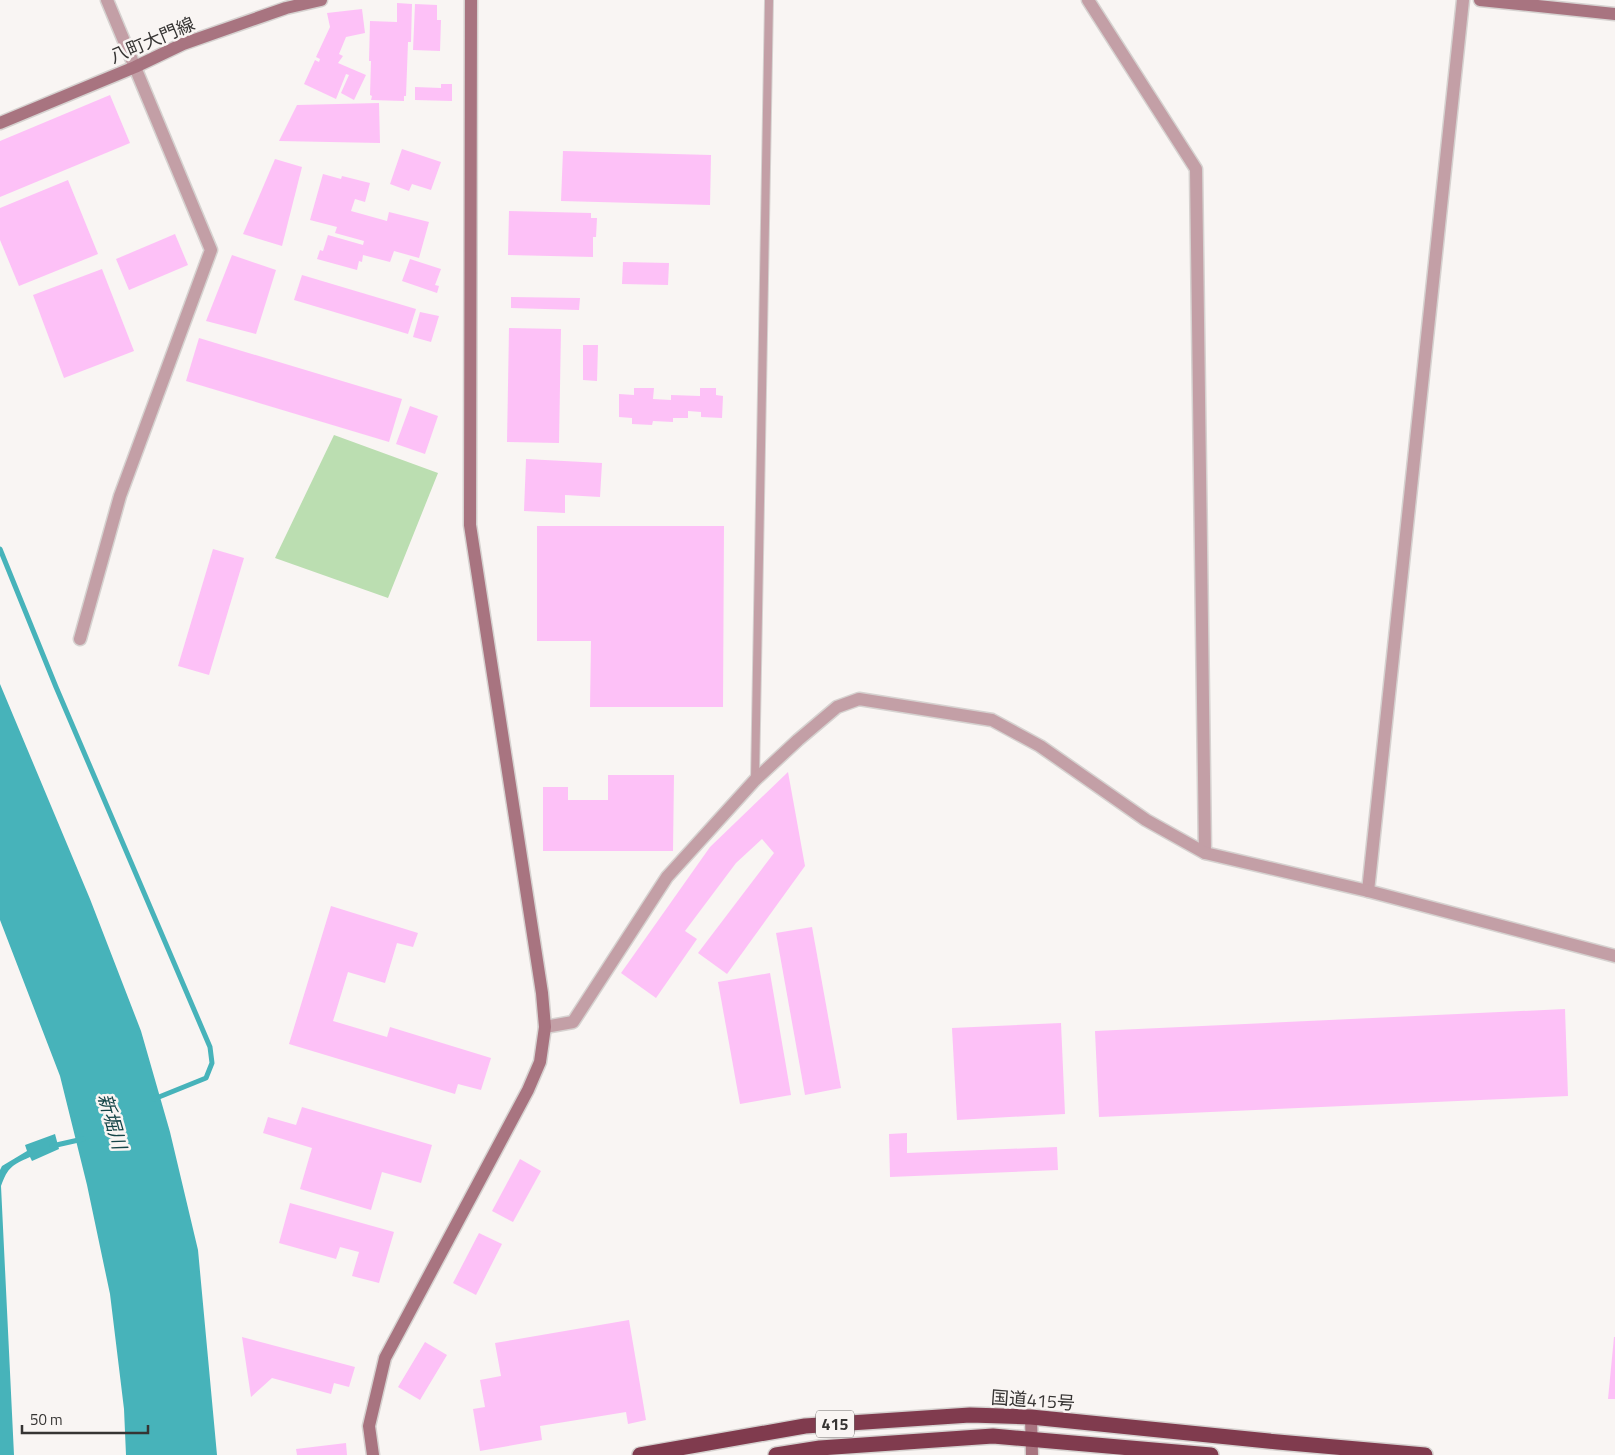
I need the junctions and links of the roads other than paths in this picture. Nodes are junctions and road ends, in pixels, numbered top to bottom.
1 (107, 0) edge
2 (321, 0) edge
3 (471, 0) edge
4 (770, 0) edge
5 (1088, 0) edge
6 (1463, 0) edge
7 (1480, 0) edge
8 (1615, 14) edge
9 (135, 67) junction
10 (0, 123) edge
11 (80, 639) dead end
12 (755, 780) junction
13 (1205, 853) junction
14 (1368, 891) junction
15 (1615, 956) edge
16 (545, 1028) junction
17 (1031, 1417) junction
18 (1031, 1439) junction
19 (373, 1455) edge
20 (640, 1455) edge
21 (776, 1455) edge
22 (1032, 1455) edge
23 (1210, 1455) edge
24 (1425, 1455) edge

1 - 9 street
2 - 9 street, 八町大門線
3 - 16 street
4 - 12 lane
5 - 13 street
6 - 14 street
7 - 8 street
9 - 10 street, 八町大門線
9 - 11 street
12 - 13 street
12 - 16 street
13 - 14 street
14 - 15 street
16 - 19 street
17 - 18 street
17 - 20 highway, 国道415号 / 415
17 - 24 highway, 国道415号 / 415
18 - 21 highway, 415
18 - 22 street
18 - 23 highway, 415

